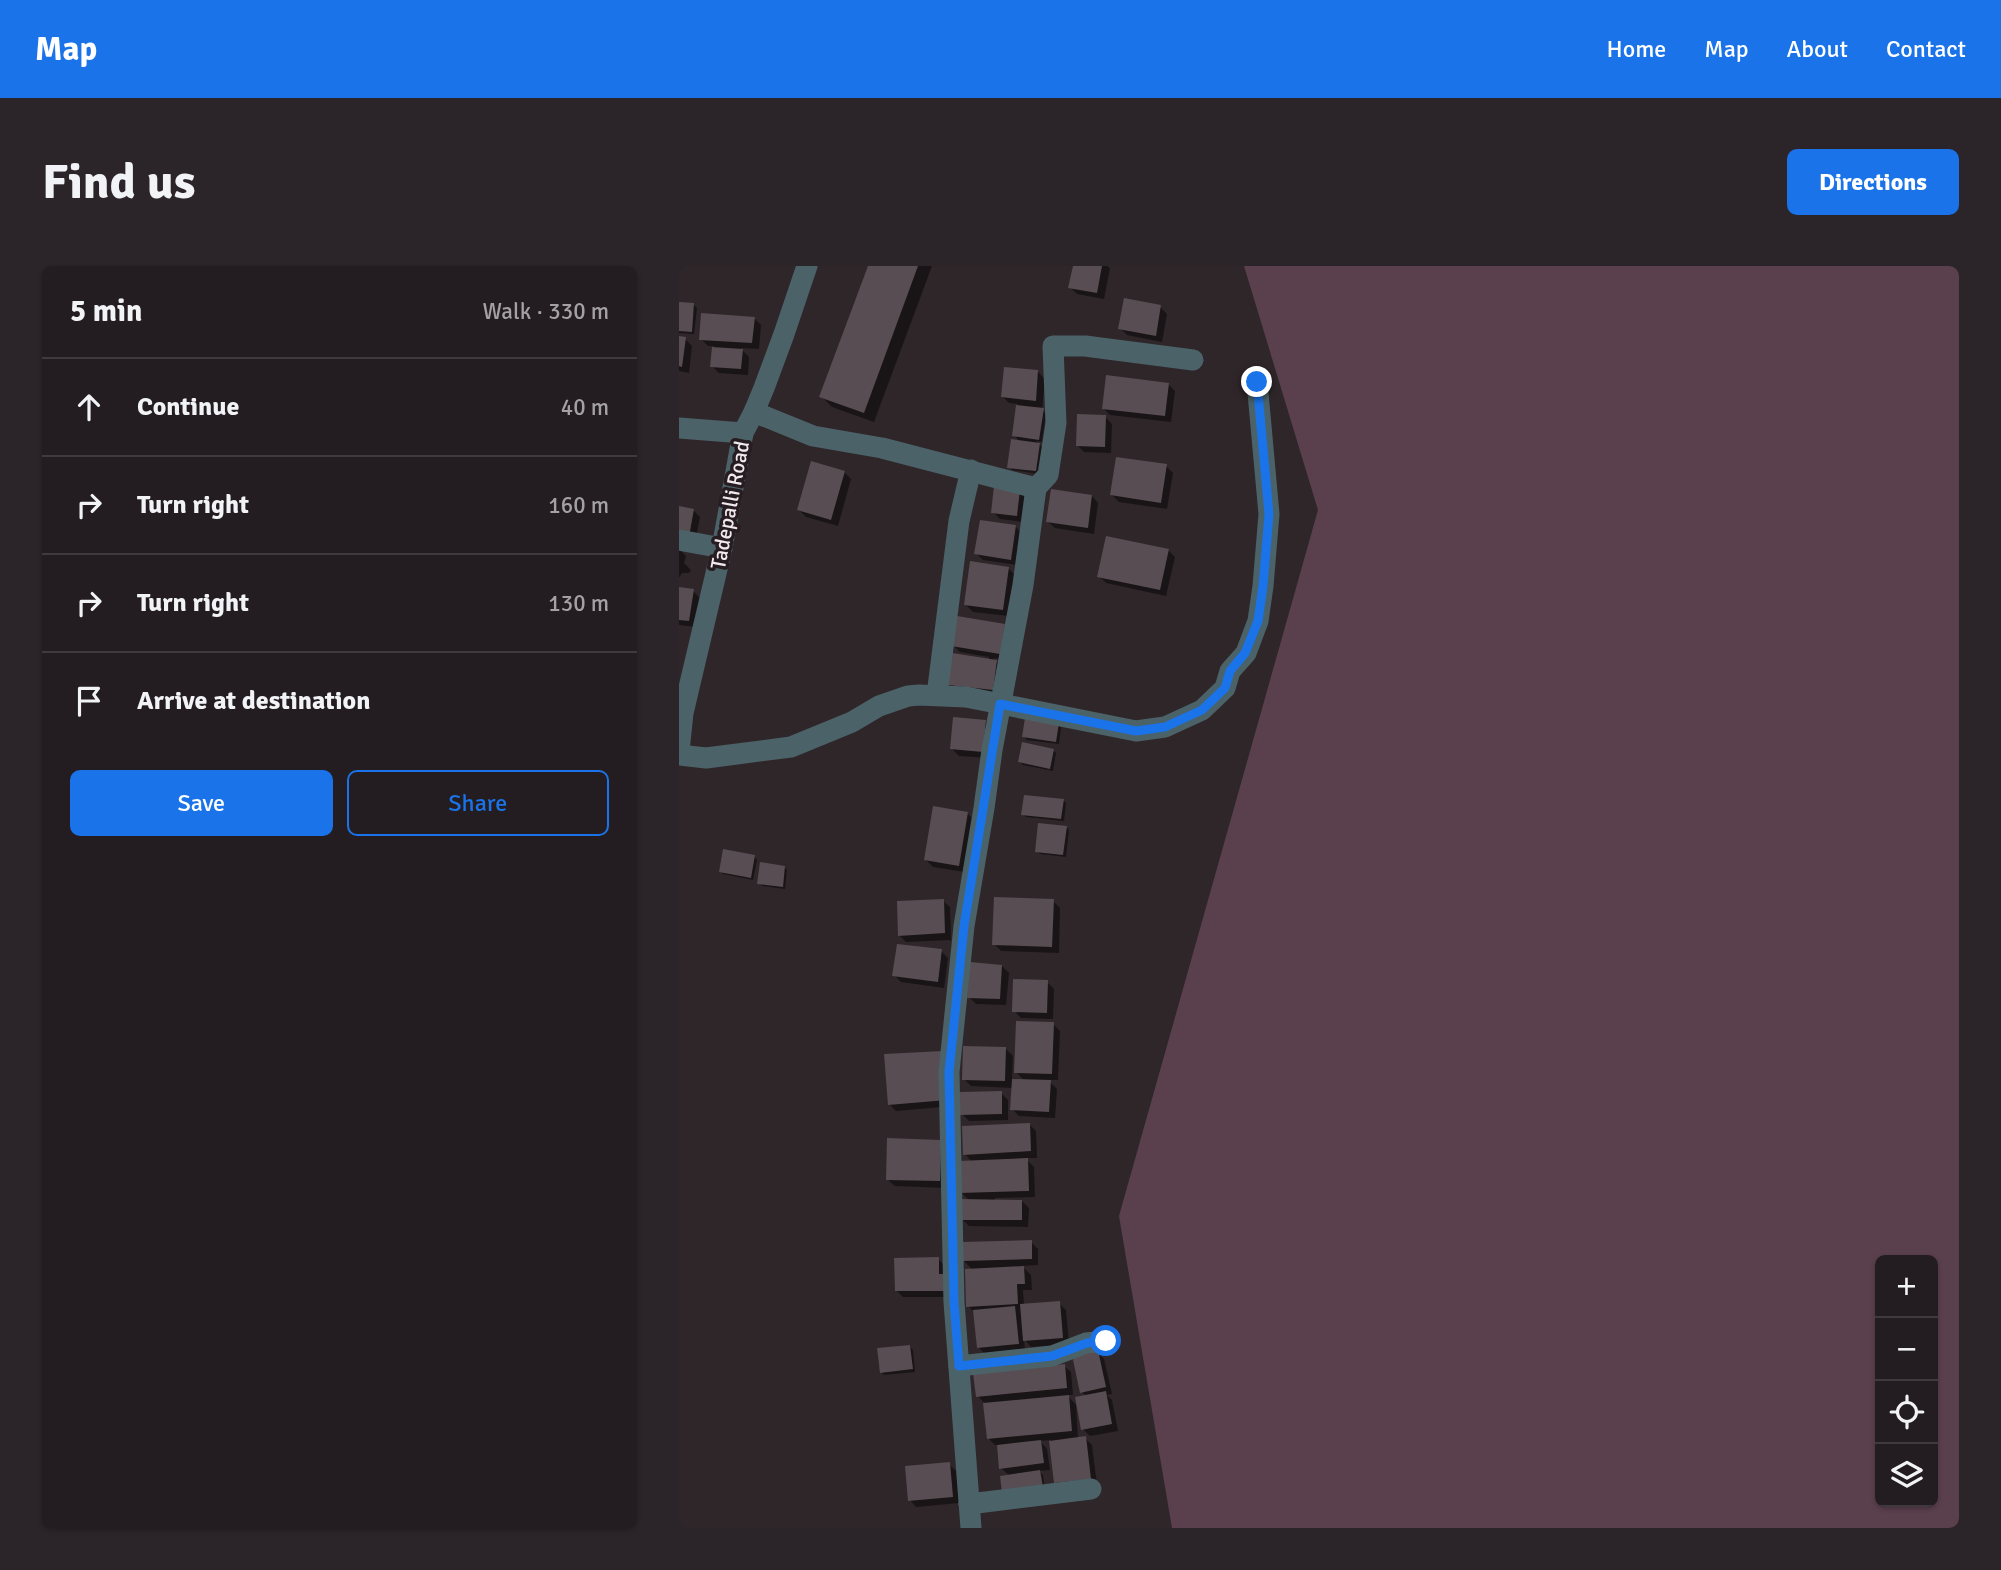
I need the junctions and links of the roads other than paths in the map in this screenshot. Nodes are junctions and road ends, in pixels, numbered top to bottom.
1 (807, 266) edge
2 (1193, 360) dead end
3 (1257, 382) dead end
4 (754, 412) junction
5 (679, 428) edge
6 (743, 433) junction
7 (971, 470) junction
8 (1036, 488) junction
9 (679, 540) edge
10 (722, 548) junction
11 (937, 695) junction
12 (1000, 704) junction
13 (681, 712) edge
14 (679, 753) edge
15 (1106, 1341) dead end
16 (959, 1366) junction
17 (1091, 1489) dead end
18 (969, 1504) junction
19 (971, 1528) edge

1 - 4 street, Tadepalli Road
2 - 8 street
3 - 12 street
4 - 6 street, Tadepalli Road
4 - 7 street
5 - 6 street
6 - 10 street, Tadepalli Road
7 - 8 street
7 - 11 street
8 - 12 street
9 - 10 street
10 - 13 street, Tadepalli Road
11 - 12 street
11 - 14 street
12 - 16 street
13 - 14 street, Tadepalli Road
15 - 16 street
16 - 18 street
17 - 18 street
18 - 19 street

